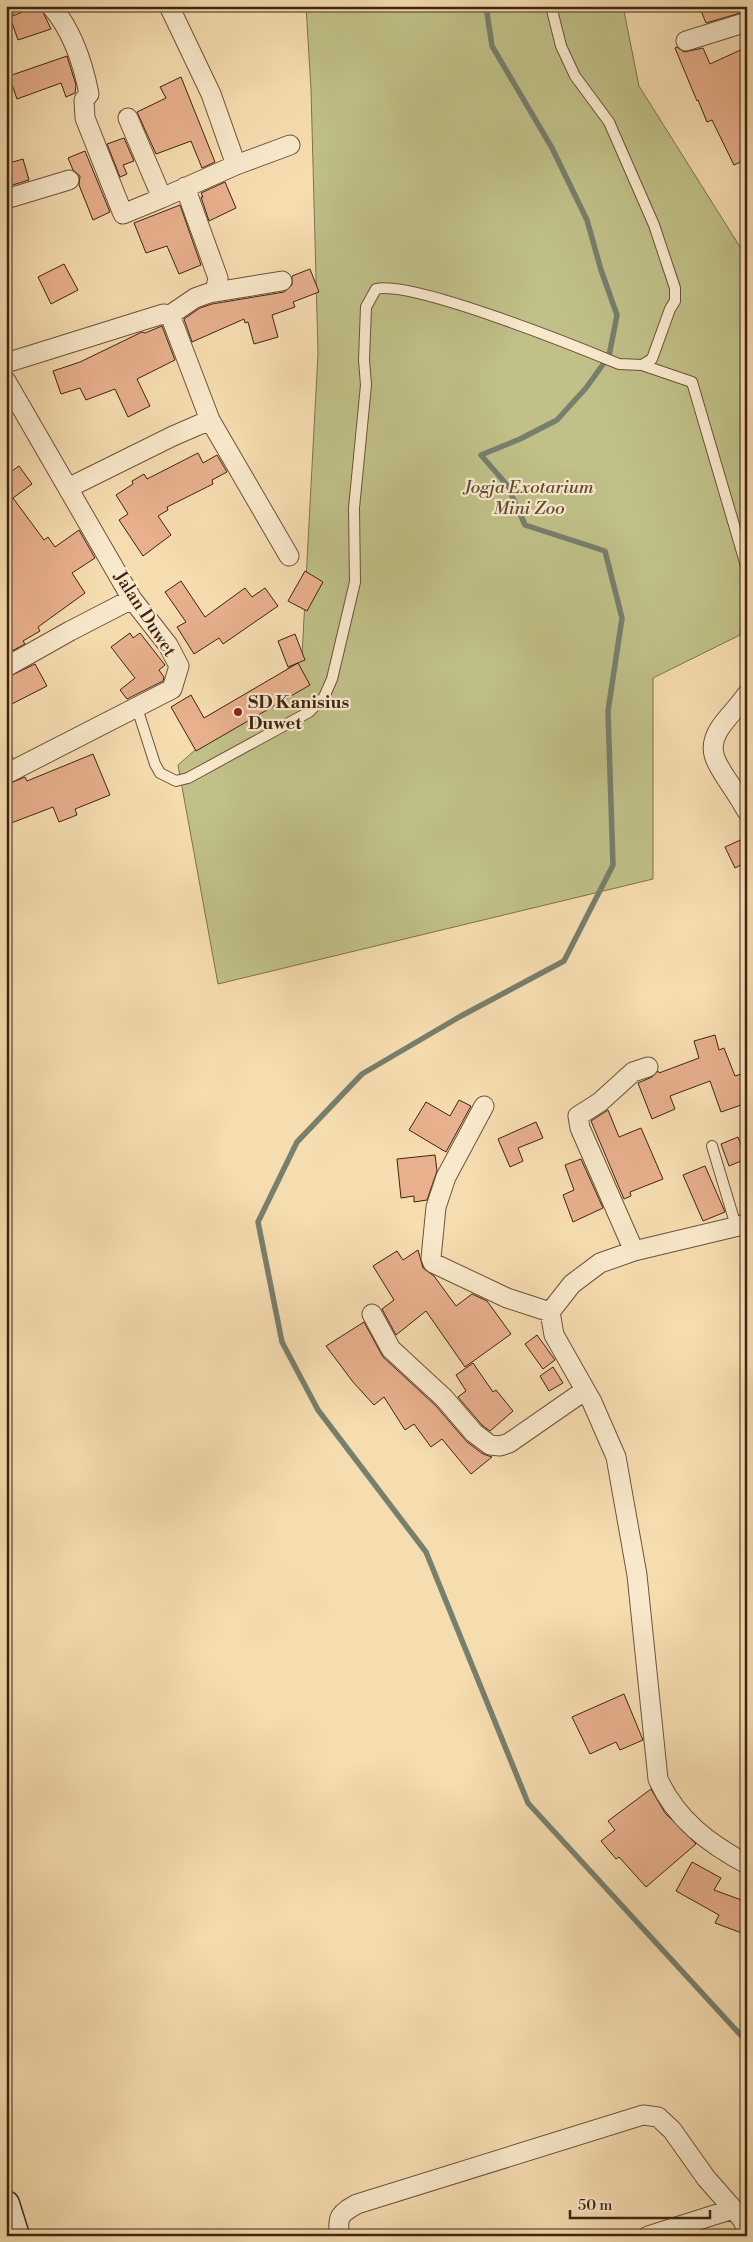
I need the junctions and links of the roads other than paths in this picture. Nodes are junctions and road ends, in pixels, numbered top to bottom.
1 (52, 6) edge
2 (169, 6) edge
3 (551, 6) edge
4 (747, 22) edge
5 (686, 41) dead end
6 (128, 118) dead end
7 (290, 145) dead end
8 (236, 165) junction
9 (69, 180) dead end
10 (185, 188) junction
11 (162, 198) junction
12 (6, 199) edge
13 (282, 281) dead end
14 (215, 292) junction
15 (170, 315) junction
16 (6, 363) edge
17 (642, 365) junction
18 (6, 380) edge
19 (210, 420) junction
20 (68, 488) junction
21 (289, 556) dead end
22 (747, 569) edge
23 (132, 599) junction
24 (6, 667) edge
25 (747, 694) edge
26 (137, 708) junction
27 (6, 774) edge
28 (747, 811) edge
29 (648, 1067) dead end
30 (484, 1106) dead end
31 (712, 1146) dead end
32 (741, 1225) edge
33 (634, 1251) junction
34 (550, 1312) junction
35 (372, 1314) dead end
36 (584, 1390) junction
37 (747, 1864) edge
38 (6, 2204) edge
39 (732, 2209) junction
40 (747, 2230) edge
41 (16, 2236) edge
42 (340, 2236) edge
43 (648, 2236) edge

1 - 11 street
2 - 8 street
3 - 17 lane
4 - 5 street
6 - 11 street
7 - 8 street
8 - 10 street
9 - 12 street
10 - 11 street
10 - 14 street
13 - 14 street
14 - 15 street
15 - 16 street
15 - 19 street
17 - 22 lane
17 - 26 lane
18 - 20 street, Jalan Duwet
19 - 20 street
19 - 21 street
20 - 23 street, Jalan Duwet
23 - 24 street
23 - 26 street, Jalan Duwet
25 - 28 street
26 - 27 street, Jalan Duwet
29 - 33 street
30 - 34 street
31 - 32 lane
32 - 33 street
33 - 34 street
34 - 36 street
35 - 36 street
36 - 37 street
38 - 41 main road
39 - 40 street
39 - 42 street
39 - 43 street

